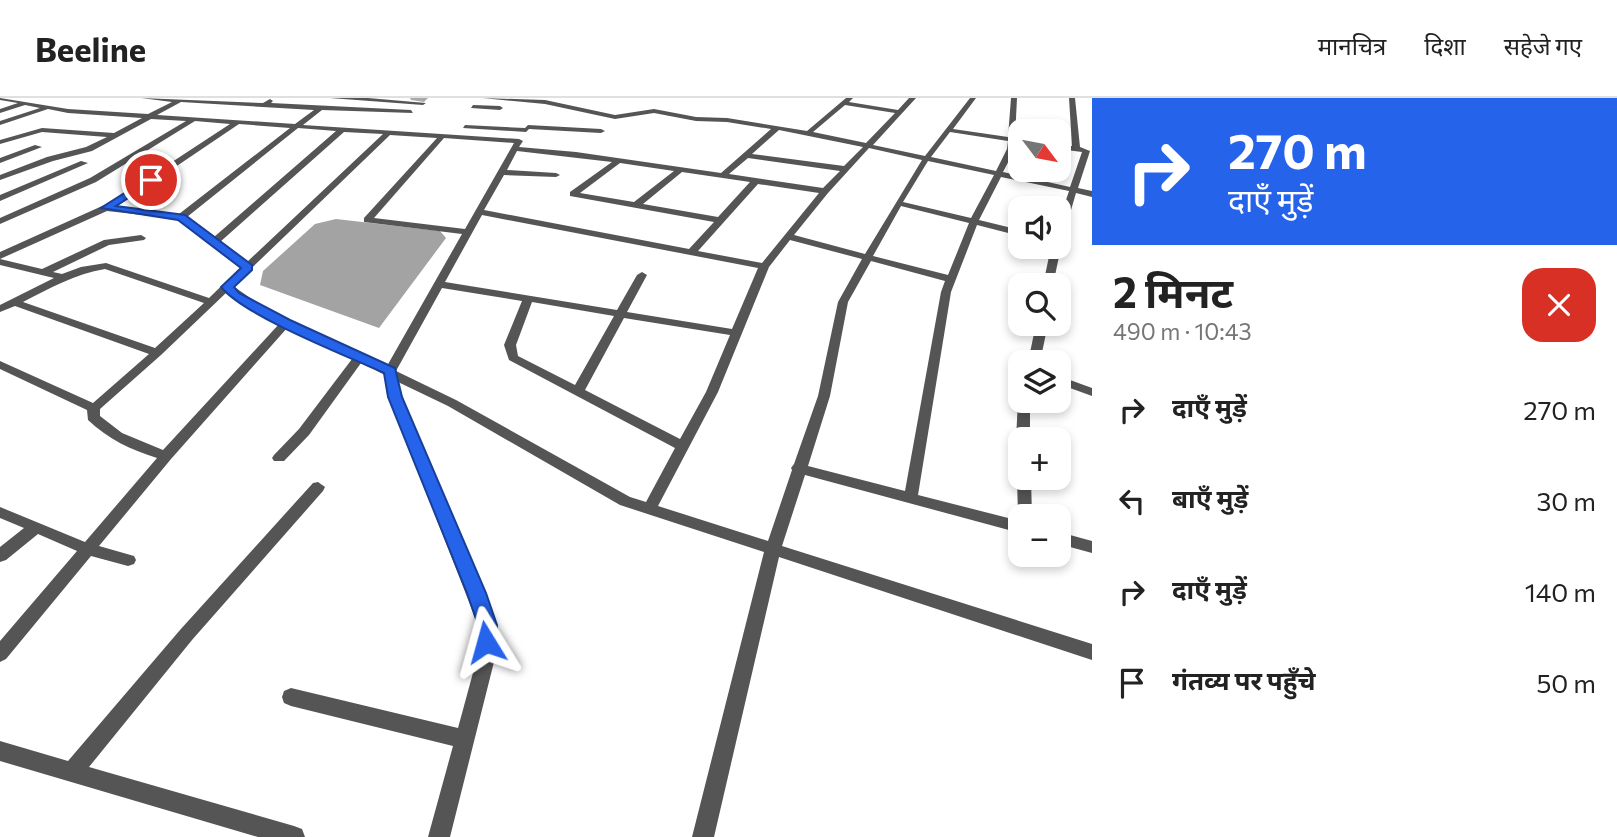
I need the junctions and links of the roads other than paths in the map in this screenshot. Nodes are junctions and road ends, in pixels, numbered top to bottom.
1 (144, 98) edge
2 (274, 98) edge
3 (333, 98) edge
4 (485, 98) edge
5 (913, 98) edge
6 (973, 98) edge
7 (1014, 98) edge
8 (1072, 98) edge
9 (1, 99) edge
10 (180, 100) junction
11 (217, 100) edge
12 (546, 100) edge
13 (847, 100) edge
14 (25, 103) junction
15 (43, 103) edge
16 (423, 103) dead end
17 (264, 105) junction
18 (473, 107) dead end
19 (320, 108) junction
20 (0, 111) edge
21 (411, 112) dead end
22 (899, 112) junction
23 (152, 116) junction
24 (310, 116) junction
25 (534, 118) dead end
26 (194, 119) junction
27 (351, 119) dead end
28 (1015, 119) edge
29 (238, 122) junction
30 (0, 123) edge
31 (297, 126) junction
32 (465, 127) dead end
33 (343, 129) junction
34 (776, 129) junction
35 (949, 130) junction
36 (601, 131) dead end
37 (389, 132) junction
38 (808, 133) junction
39 (118, 135) junction
40 (442, 136) junction
41 (522, 137) junction
42 (1008, 139) edge
43 (0, 142) edge
44 (867, 146) junction
45 (38, 147) dead end
46 (1085, 150) edge
47 (746, 155) junction
48 (1008, 155) edge
49 (926, 159) junction
50 (0, 161) edge
51 (618, 161) junction
52 (84, 163) dead end
53 (845, 169) junction
54 (680, 170) junction
55 (502, 172) junction
56 (998, 174) junction
57 (555, 175) dead end
58 (722, 176) junction
59 (0, 180) edge
60 (757, 181) junction
61 (23, 188) junction
62 (1072, 190) junction
63 (825, 191) junction
64 (1092, 194) edge
65 (1070, 196) edge
66 (58, 197) junction
67 (0, 198) edge
68 (898, 203) junction
69 (635, 206) junction
70 (106, 208) junction
71 (479, 212) junction
72 (181, 217) junction
73 (718, 220) junction
74 (0, 221) edge
75 (974, 222) junction
76 (1008, 230) edge
77 (467, 232) junction
78 (787, 236) junction
79 (141, 238) dead end
80 (214, 242) junction
81 (691, 252) junction
82 (0, 256) edge
83 (866, 257) junction
84 (0, 262) edge
85 (764, 266) junction
86 (248, 268) junction
87 (44, 272) junction
88 (642, 275) dead end
89 (63, 277) junction
90 (950, 279) junction
91 (439, 284) junction
92 (227, 287) junction
93 (528, 298) junction
94 (209, 301) junction
95 (14, 302) junction
96 (0, 310) edge
97 (622, 313) junction
98 (285, 323) junction
99 (737, 333) junction
100 (157, 353) junction
101 (359, 358) junction
102 (0, 365) edge
103 (390, 371) junction
104 (1071, 384) edge
105 (578, 391) junction
106 (1092, 392) edge
107 (94, 408) junction
108 (683, 446) junction
109 (166, 456) junction
110 (279, 457) dead end
111 (798, 468) junction
112 (318, 486) dead end
113 (911, 496) junction
114 (649, 510) junction
115 (0, 512) edge
116 (1008, 524) edge
117 (35, 528) junction
118 (1071, 541) edge
119 (1092, 547) edge
120 (87, 549) junction
121 (773, 549) junction
122 (0, 556) edge
123 (128, 560) dead end
124 (1092, 652) edge
125 (0, 654) edge
126 (291, 697) dead end
127 (464, 739) junction
128 (0, 751) edge
129 (73, 771) junction
130 (294, 837) edge
131 (439, 837) edge
132 (703, 837) edge

1 - 10 street
2 - 17 street
3 - 16 street
3 - 19 street
4 - 12 street
5 - 22 street
6 - 35 street
7 - 28 street
8 - 46 street
9 - 14 street
10 - 11 street
10 - 23 street
11 - 17 street
12 - 18 street
12 - 34 street
13 - 22 street
13 - 38 street
14 - 15 street
14 - 20 street
15 - 23 street
15 - 30 street
17 - 19 street
19 - 21 street
19 - 24 street
22 - 44 street
23 - 26 street
23 - 39 street
24 - 27 street
24 - 31 street
25 - 41 street
26 - 29 street
26 - 66 street
29 - 31 street
29 - 70 street
31 - 33 street
31 - 72 street
32 - 41 street
33 - 37 street
33 - 80 street
34 - 38 street
34 - 47 street
35 - 42 street
35 - 49 street
36 - 41 street
37 - 40 street
37 - 86 street
38 - 44 street
39 - 43 street
39 - 59 street
40 - 41 street
40 - 77 street
41 - 51 street
41 - 55 street
44 - 49 street
44 - 53 street
45 - 50 street
46 - 62 street
47 - 53 street
47 - 58 street
48 - 56 street
49 - 56 street
49 - 68 street
51 - 54 street
51 - 69 street
52 - 61 street
53 - 63 street
54 - 58 street
54 - 69 street
55 - 57 street
55 - 71 street
56 - 62 street
56 - 75 street
58 - 60 street
59 - 61 street
60 - 63 street
60 - 73 street
61 - 66 street
61 - 67 street
62 - 64 street
62 - 65 street
63 - 78 street
66 - 74 street
68 - 75 street
68 - 83 street
69 - 73 street
70 - 72 street
70 - 82 street
71 - 77 street
71 - 81 street
72 - 80 street
73 - 81 street
75 - 76 street
75 - 90 street
77 - 91 street
78 - 83 street
78 - 85 street
79 - 87 street
80 - 86 street
81 - 85 street
83 - 90 street
83 - 111 street
84 - 87 street
85 - 99 street
86 - 92 street
87 - 89 street
88 - 97 street
89 - 94 street
89 - 95 street
90 - 113 street
91 - 93 street
91 - 103 street
92 - 94 street
92 - 98 street
93 - 97 street
93 - 105 street
94 - 100 street
95 - 96 street
95 - 100 street
97 - 99 street
97 - 105 street
98 - 101 street
98 - 109 street
99 - 108 street
100 - 107 street
101 - 103 street
101 - 110 street
102 - 107 street
103 - 114 street
103 - 127 street
104 - 106 street
105 - 108 street
107 - 109 street
108 - 114 street
109 - 120 street
111 - 113 street
111 - 121 street
112 - 129 street
113 - 116 street
114 - 121 street
115 - 117 street
117 - 120 street
117 - 122 street
118 - 119 street
120 - 123 street
120 - 125 street
121 - 124 street
121 - 132 street
126 - 127 street
127 - 131 street
128 - 129 street
129 - 130 street

